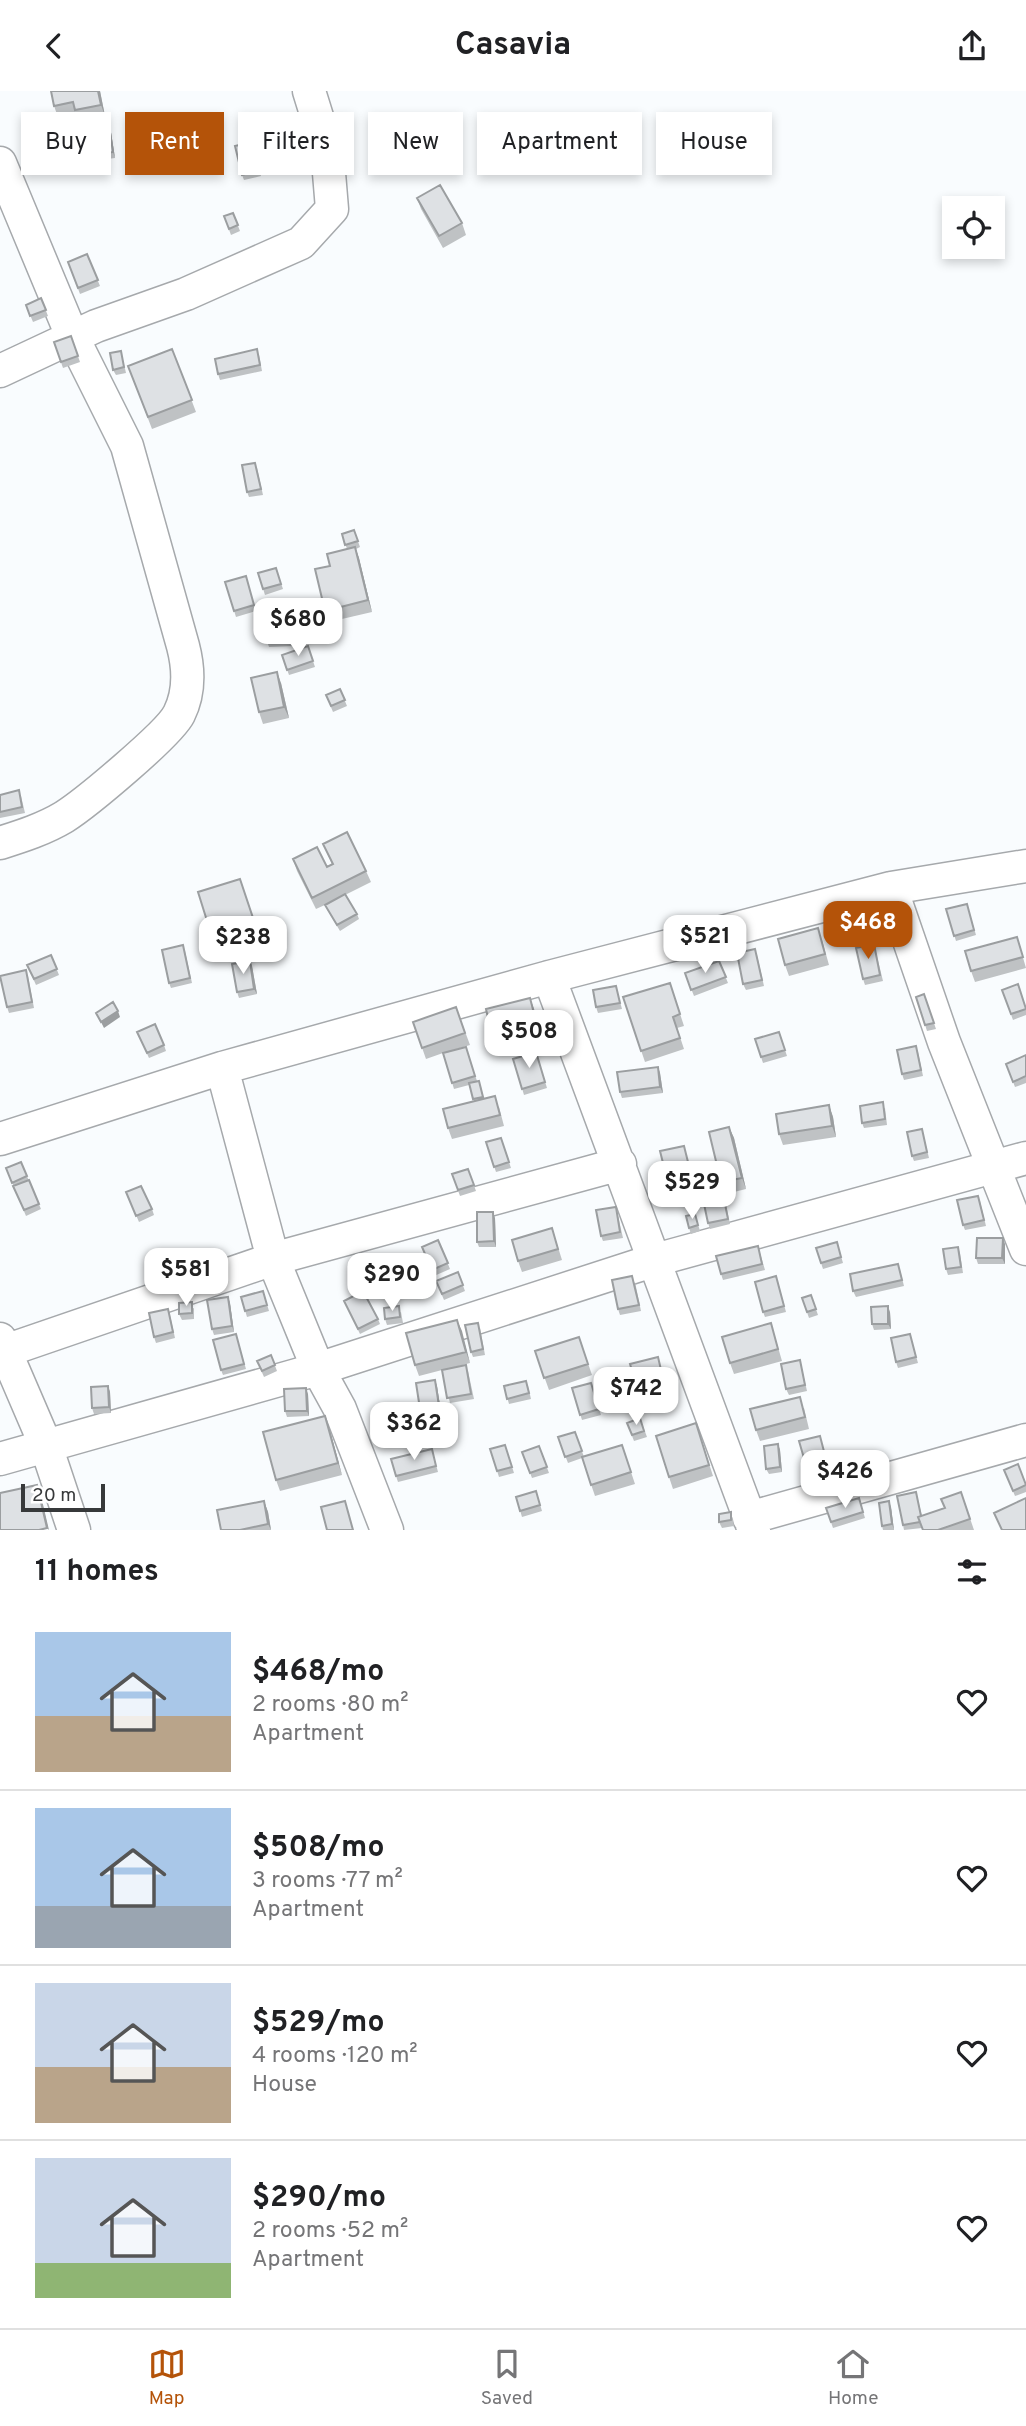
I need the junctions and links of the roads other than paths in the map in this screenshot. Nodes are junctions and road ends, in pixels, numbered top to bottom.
1 (309, 91) edge
2 (0, 163) edge
3 (72, 336) junction
4 (0, 371) edge
5 (0, 843) edge
6 (1026, 866) edge
7 (891, 888) junction
8 (549, 977) junction
9 (222, 1068) junction
10 (0, 1139) edge
11 (1026, 1158) edge
12 (620, 1164) junction
13 (993, 1167) junction
14 (1026, 1249) edge
15 (274, 1259) junction
16 (655, 1260) junction
17 (3, 1345) edge
18 (318, 1369) junction
19 (1026, 1440) edge
20 (46, 1446) junction
21 (0, 1459) edge
22 (752, 1524) edge
23 (74, 1530) edge
24 (387, 1530) edge

1 - 3 street
2 - 3 street
3 - 4 street
3 - 5 street
6 - 7 street
7 - 8 street
7 - 13 street
8 - 9 street
8 - 12 street
9 - 10 street
9 - 15 street
11 - 13 street
12 - 15 street
12 - 16 street
13 - 14 street
13 - 16 street
15 - 17 street
15 - 18 street
16 - 18 street
16 - 22 street
17 - 20 street
18 - 20 street
18 - 24 street
19 - 22 street
20 - 21 street
20 - 23 street

